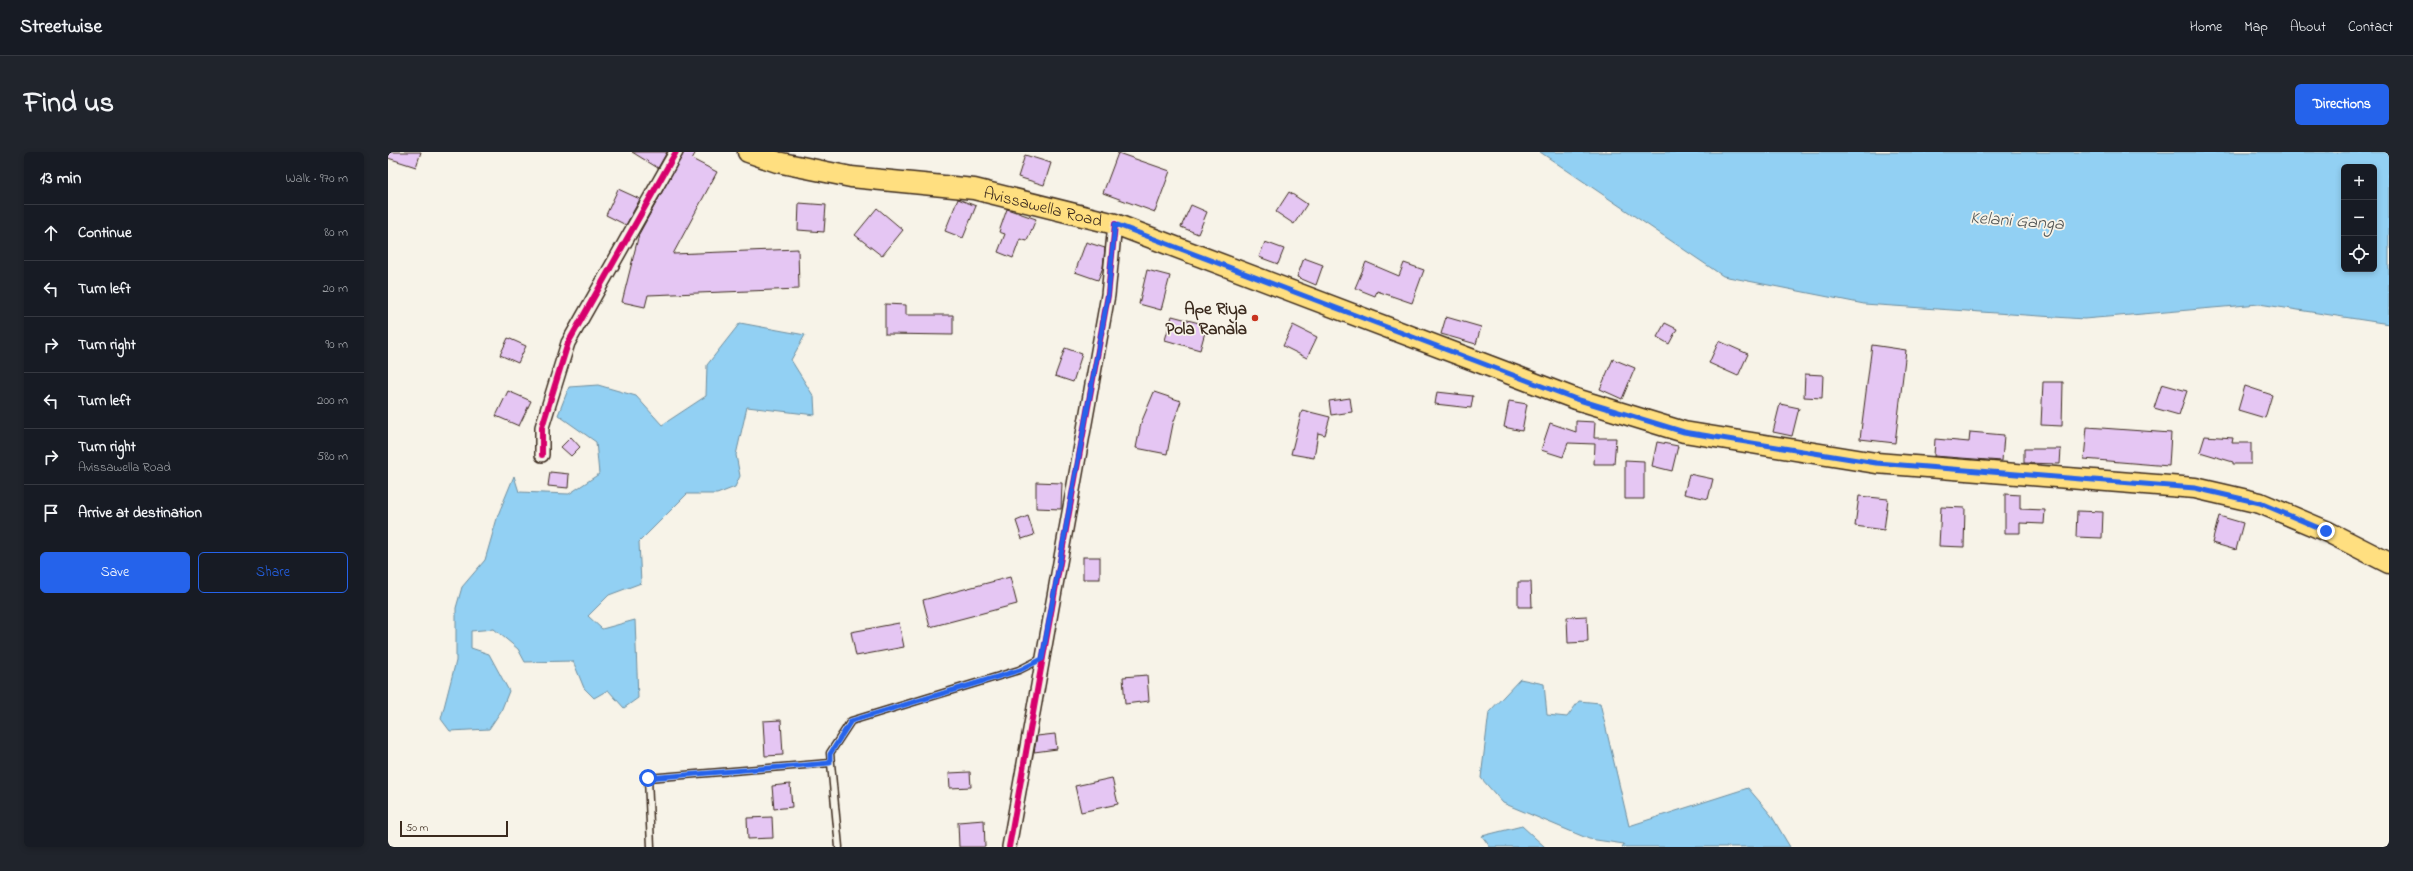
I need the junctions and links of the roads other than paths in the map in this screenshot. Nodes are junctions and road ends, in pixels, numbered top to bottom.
1 (676, 152) edge
2 (748, 152) edge
3 (1115, 224) junction
4 (542, 455) dead end
5 (2389, 563) edge
6 (1042, 659) junction
7 (830, 763) junction
8 (650, 847) edge
9 (839, 847) edge
10 (1009, 847) edge

1 - 4 street
2 - 3 main road, Avissawella Road
3 - 5 main road, Avissawella Road
3 - 6 street
6 - 7 lane
6 - 10 street
7 - 8 lane
7 - 9 lane

